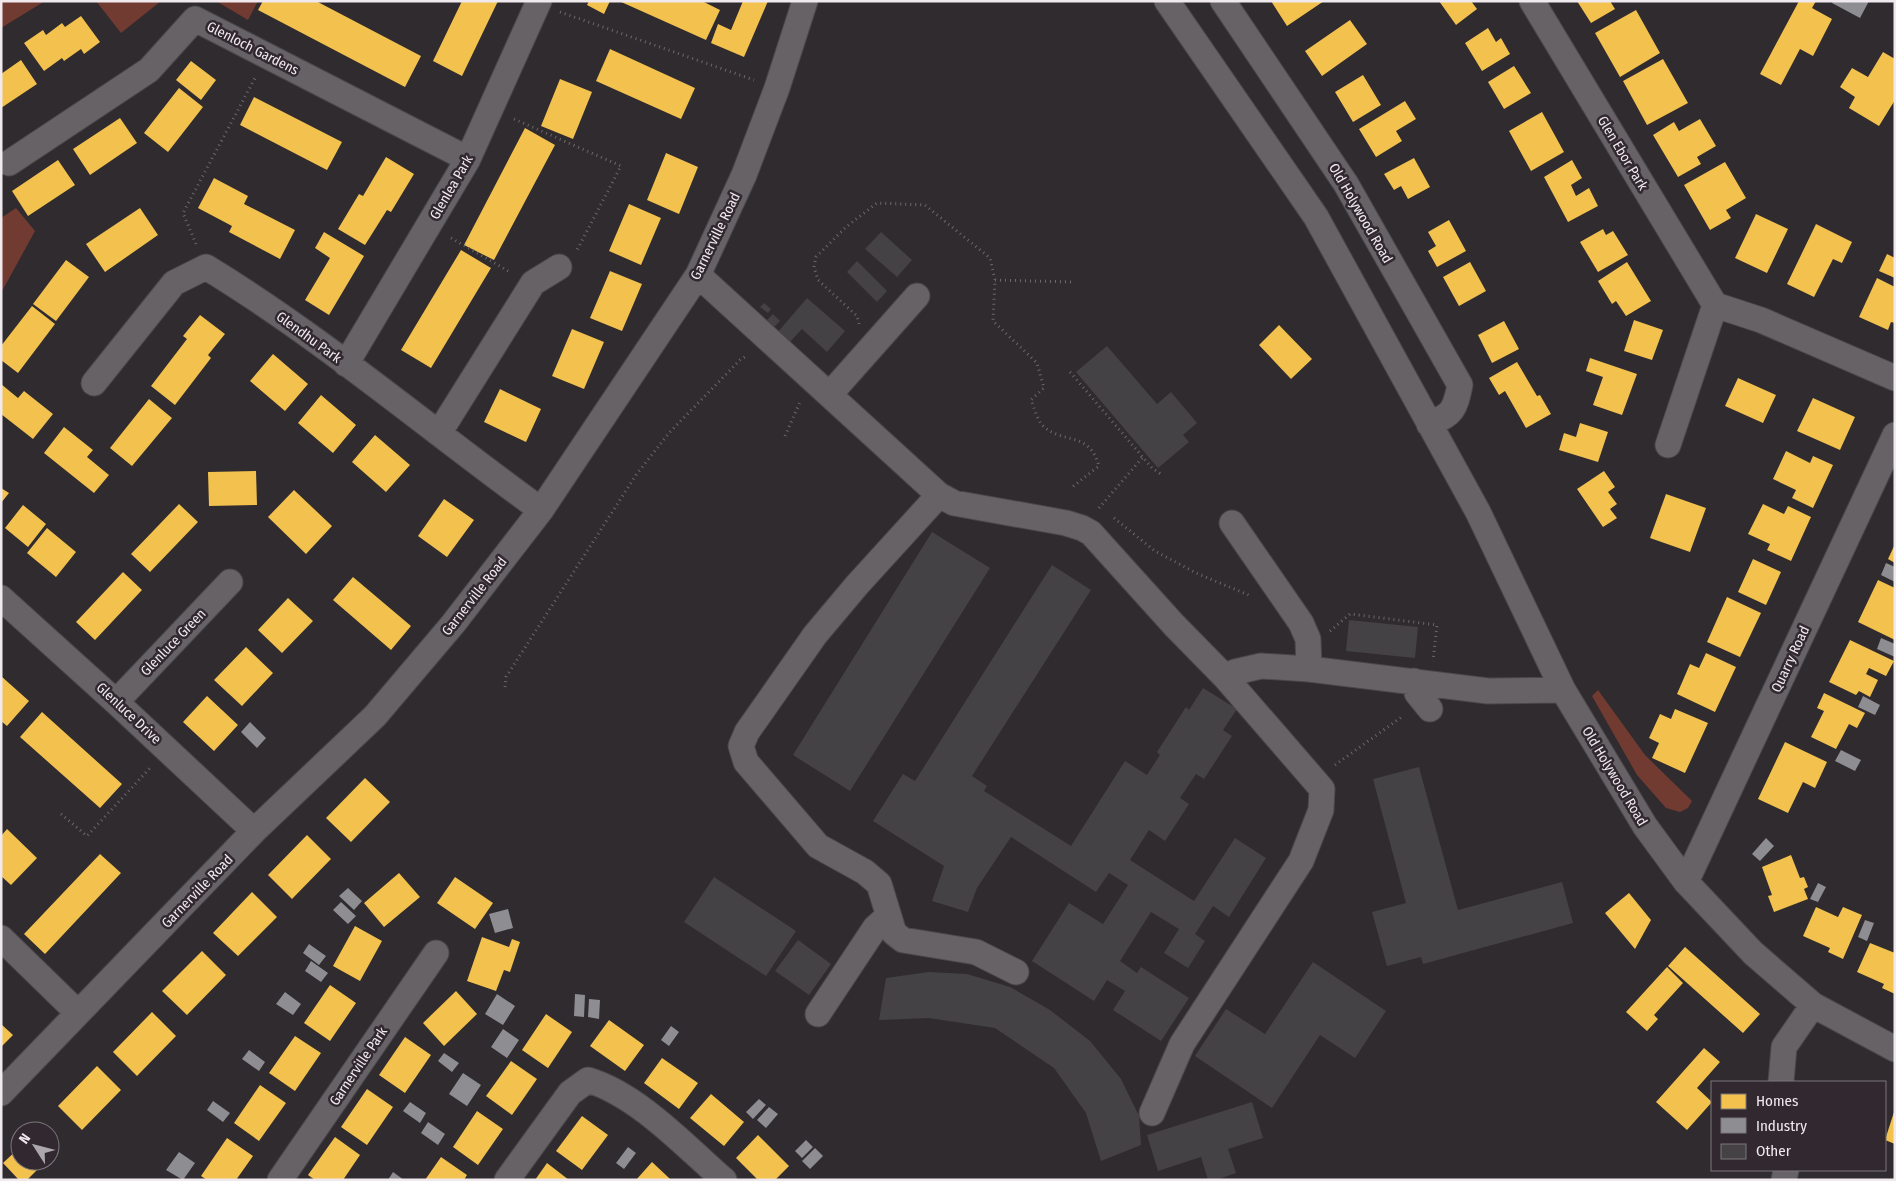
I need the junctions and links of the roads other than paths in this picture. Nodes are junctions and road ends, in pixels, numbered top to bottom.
1 (805, 1) edge
2 (1167, 1) edge
3 (1223, 1) edge
4 (1532, 1) edge
5 (539, 3) edge
6 (468, 159) junction
7 (9, 163) dead end
8 (559, 266) road end
9 (698, 275) junction
10 (917, 296) dead end
11 (1715, 305) junction
12 (346, 364) junction
13 (1895, 378) edge
14 (94, 383) dead end
15 (821, 387) junction
16 (1429, 424) junction
17 (439, 433) junction
18 (1895, 435) edge
19 (1668, 445) dead end
20 (939, 495) junction
21 (541, 510) junction
22 (1232, 523) dead end
23 (230, 582) dead end
24 (1, 598) edge
25 (1309, 669) junction
26 (1225, 677) junction
27 (1563, 690) junction
28 (116, 702) junction
29 (254, 831) junction
30 (1686, 882) junction
31 (888, 916) junction
32 (1, 938) edge
33 (436, 953) dead end
34 (1016, 972) dead end
35 (1813, 1005) junction
36 (78, 1013) junction
37 (818, 1014) dead end
38 (1895, 1049) edge
39 (1781, 1081) edge
40 (1, 1093) edge
41 (1152, 1113) dead end
42 (280, 1180) edge
43 (507, 1180) edge
44 (724, 1180) edge

1 - 9 street, Garnerville Road
2 - 16 street, Old Holywood Road
3 - 16 street, Old Holywood Road
4 - 11 street, Glen Ebor Park
5 - 6 street, Glenlea Park
6 - 7 street, Glenloch Gardens
6 - 12 street, Glenlea Park
8 - 17 street
9 - 15 street
9 - 21 street, Garnerville Road
10 - 15 street
11 - 13 street
11 - 19 street
12 - 14 street, Glendhu Park
12 - 17 street, Glendhu Park
15 - 20 street
16 - 27 street, Old Holywood Road
17 - 21 street, Glendhu Park
18 - 30 street, Quarry Road
20 - 26 street
20 - 31 street
21 - 29 street, Garnerville Road
22 - 25 street
23 - 28 street, Glenluce Green
24 - 28 street, Glenluce Drive
25 - 26 street
25 - 27 street
26 - 41 street
27 - 30 street, Old Holywood Road
28 - 29 street, Glenluce Drive
29 - 36 street, Garnerville Road
30 - 35 street, Old Holywood Road
31 - 34 street
31 - 37 street
32 - 36 street
33 - 42 street, Garnerville Park
35 - 38 street, Old Holywood Road
35 - 39 street
36 - 40 street, Garnerville Road
43 - 44 street

